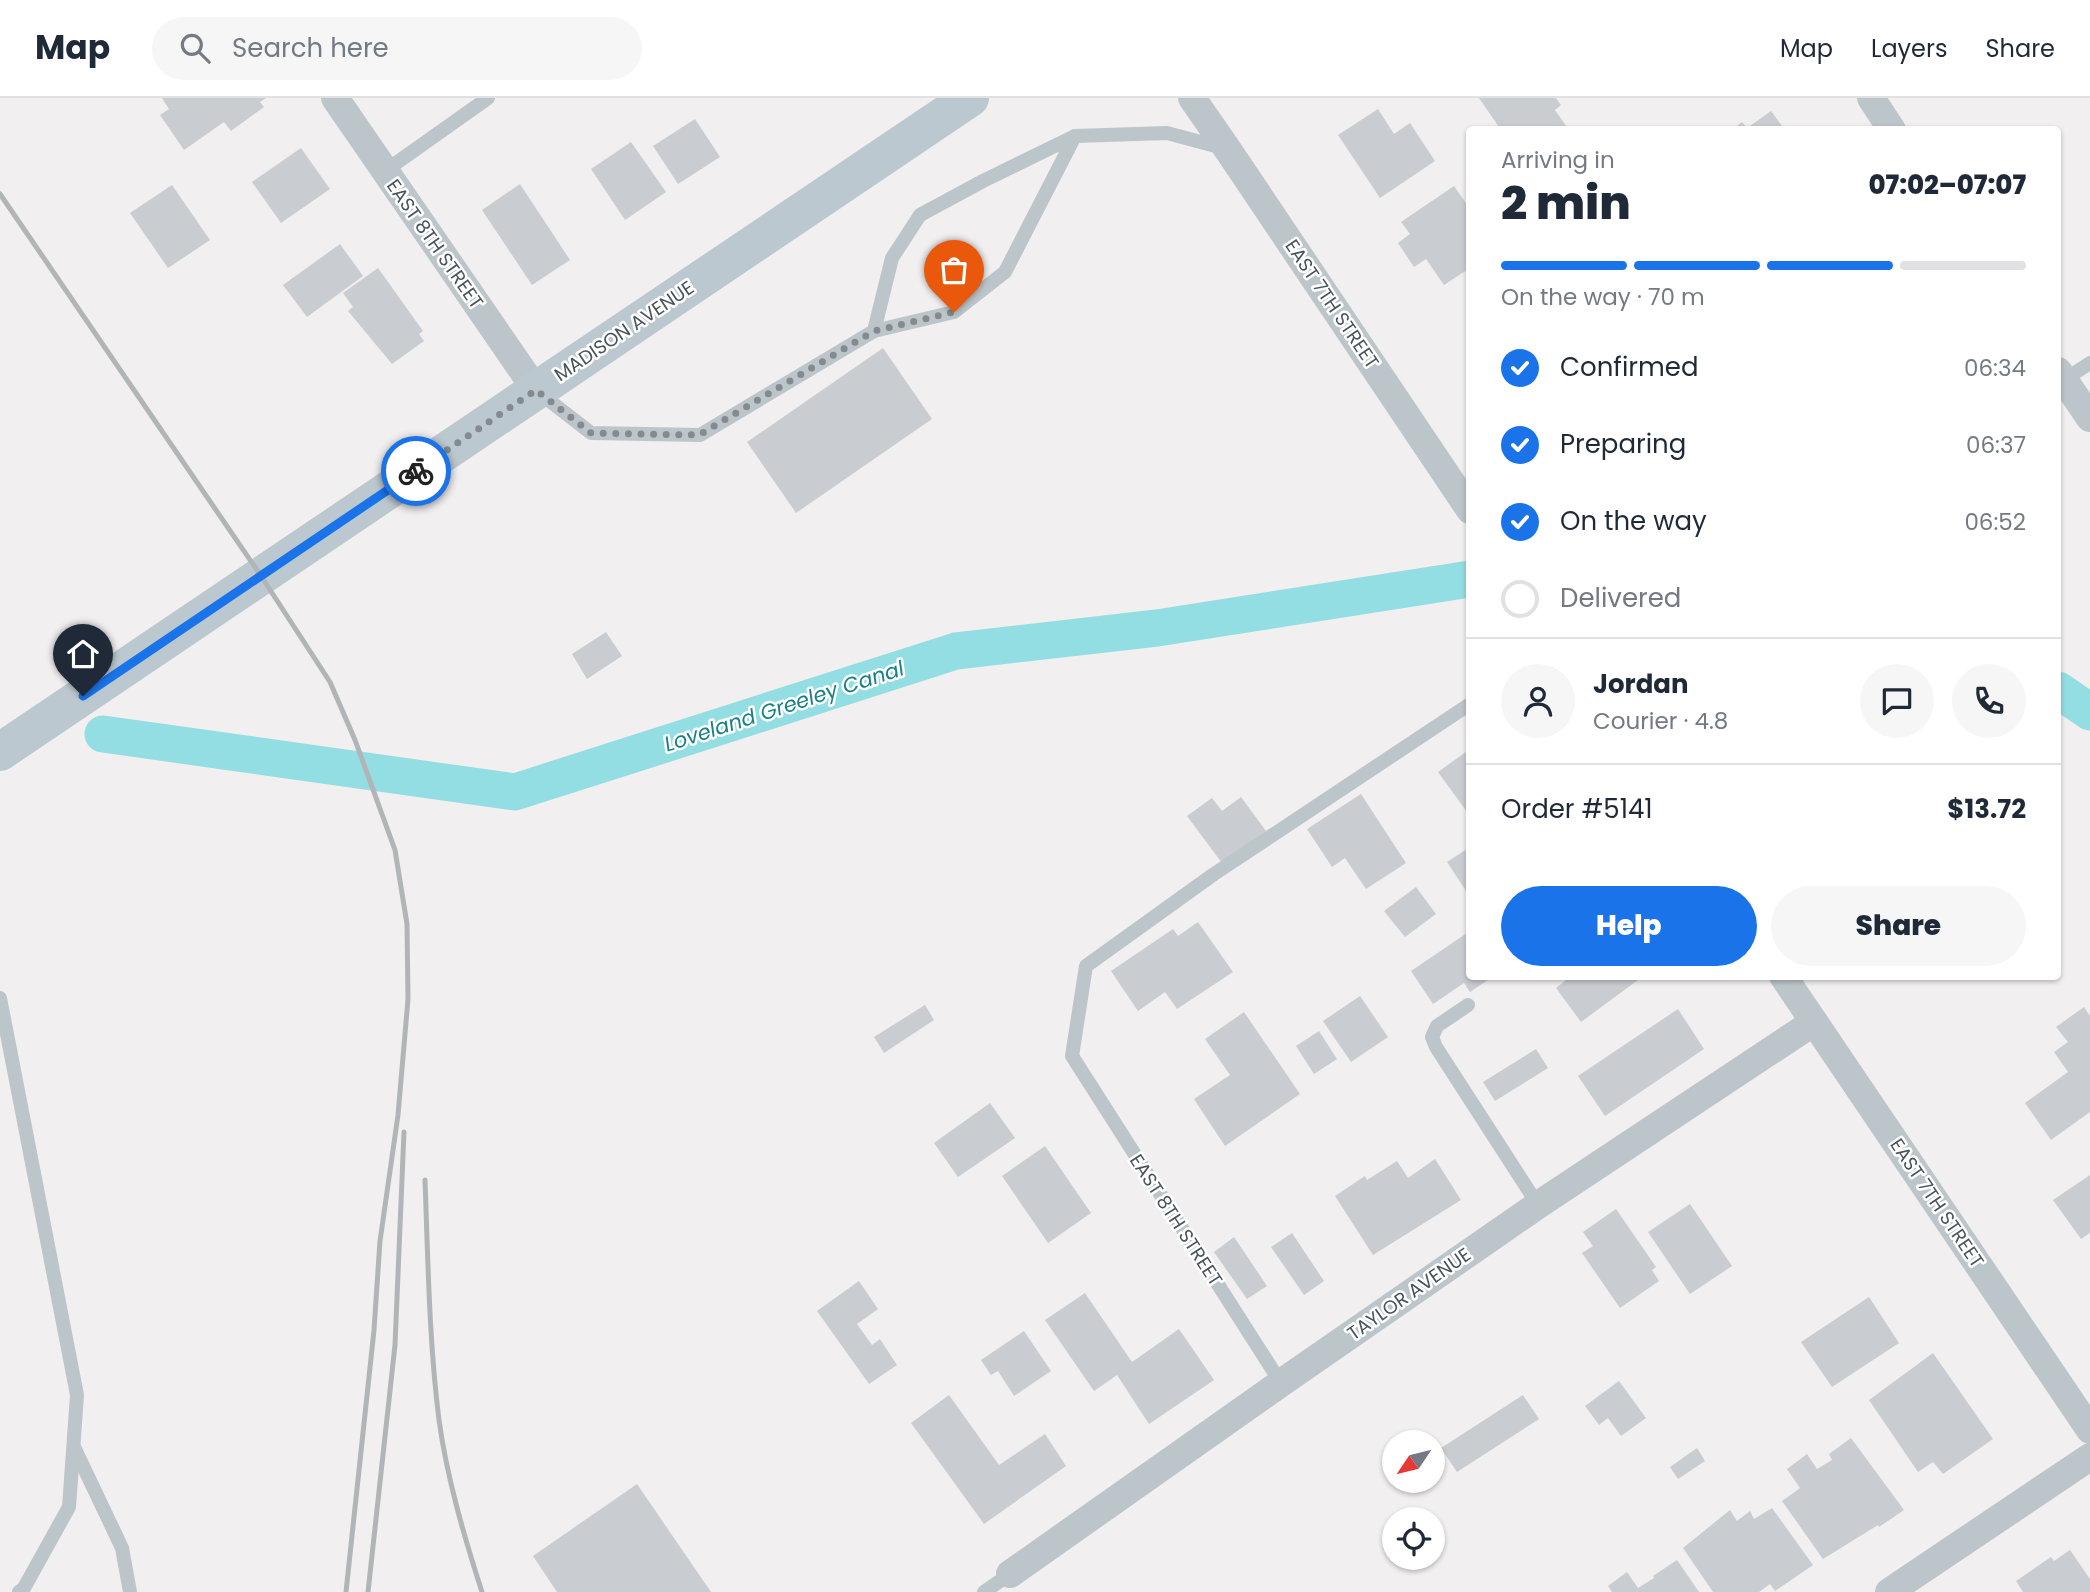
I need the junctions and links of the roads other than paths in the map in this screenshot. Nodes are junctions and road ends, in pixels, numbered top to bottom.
1 (335, 98) edge
2 (488, 98) edge
3 (970, 98) edge
4 (1192, 98) edge
5 (1871, 98) edge
6 (1889, 126) edge
7 (1075, 136) junction
8 (1228, 150) junction
9 (385, 171) junction
10 (874, 331) junction
11 (2090, 363) edge
12 (2061, 375) edge
13 (536, 390) junction
14 (2090, 418) edge
15 (1466, 504) edge
16 (1466, 707) edge
17 (0, 752) edge
18 (1786, 980) edge
19 (0, 998) edge
20 (1468, 1005) dead end
21 (1814, 1022) junction
22 (1538, 1205) junction
23 (1280, 1382) junction
24 (2090, 1430) edge
25 (74, 1446) junction
26 (2090, 1457) edge
27 (1010, 1574) joint
28 (19, 1592) edge
29 (130, 1592) edge
30 (984, 1592) edge
31 (1889, 1592) edge

1 - 9 street, EAST 8TH STREET
2 - 9 lane
3 - 13 main road, MADISON AVENUE
4 - 8 street, EAST 7TH STREET
5 - 6 street
7 - 8 lane
7 - 10 lane
7 - 10 lane
8 - 15 street, EAST 7TH STREET
9 - 13 street, EAST 8TH STREET
10 - 13 lane
11 - 12 lane
12 - 14 street
13 - 17 main road, MADISON AVENUE
16 - 23 lane, EAST 8TH STREET
18 - 21 street, EAST 7TH STREET
19 - 25 lane
20 - 22 lane
21 - 22 street, TAYLOR AVENUE
21 - 24 street, EAST 7TH STREET
22 - 23 street, TAYLOR AVENUE
23 - 27 street, TAYLOR AVENUE
25 - 28 lane
25 - 29 lane
26 - 31 street
27 - 30 lane

